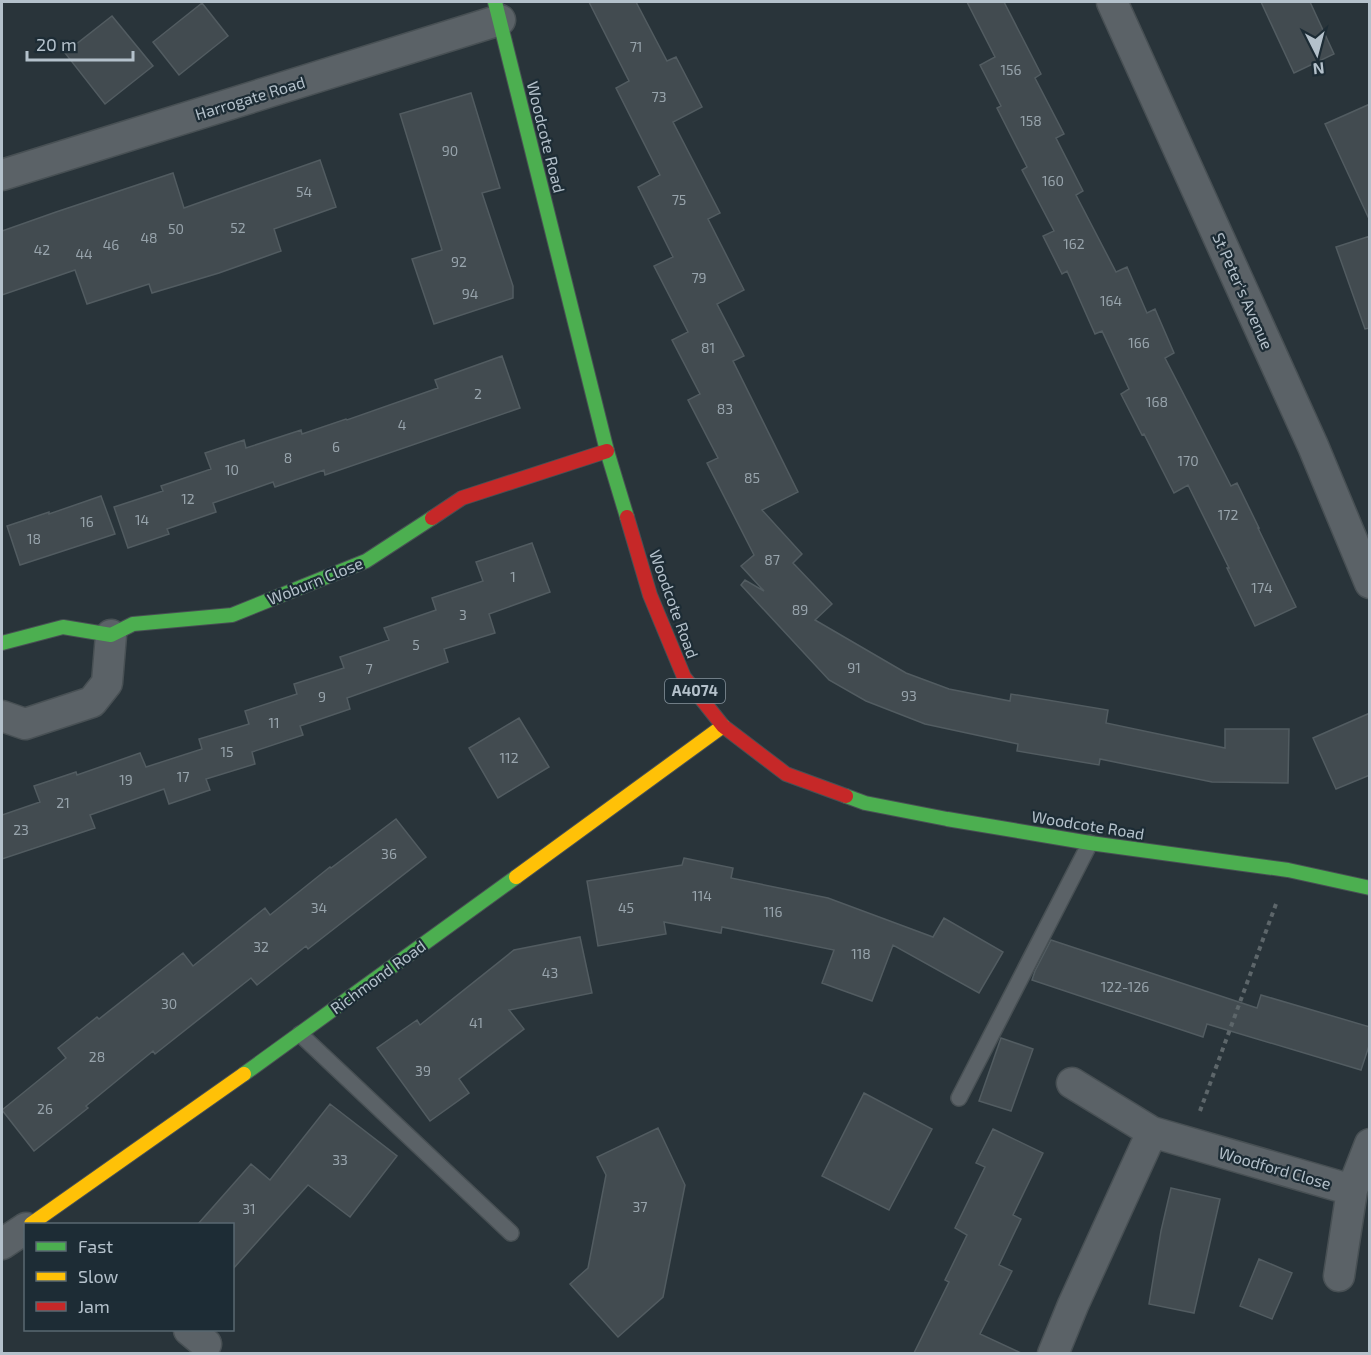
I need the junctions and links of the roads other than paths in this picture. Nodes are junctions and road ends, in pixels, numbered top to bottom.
1 (1112, 2) edge
2 (497, 11) edge
3 (2, 175) edge
4 (608, 450) junction
5 (1370, 583) edge
6 (111, 635) junction
7 (2, 643) edge
8 (2, 716) edge
9 (723, 726) junction
10 (1090, 843) junction
11 (1370, 888) edge
12 (300, 1034) junction
13 (1072, 1083) dead end
14 (960, 1098) dead end
15 (1152, 1132) junction
16 (1370, 1144) edge
17 (1352, 1190) junction
18 (41, 1223) edge
19 (24, 1233) edge
20 (511, 1233) dead end
21 (2, 1245) edge
22 (1339, 1276) dead end
23 (1053, 1353) edge

1 - 5 street, St Peter's Avenue
2 - 3 street, Harrogate Road
2 - 4 street, Woodcote Road / A4074
4 - 6 street, Woburn Close
4 - 9 street, Woodcote Road / A4074
6 - 7 street
6 - 8 street
9 - 10 street, Woodcote Road / A4074
9 - 12 street, Richmond Road
10 - 11 street, Woodcote Road / A4074
10 - 14 lane
12 - 18 street, Richmond Road
12 - 20 lane
13 - 15 street, Woodford Close
15 - 17 street, Woodford Close
15 - 23 street
16 - 17 street, Woodford Close
17 - 22 street
19 - 21 street, Richmond Road

